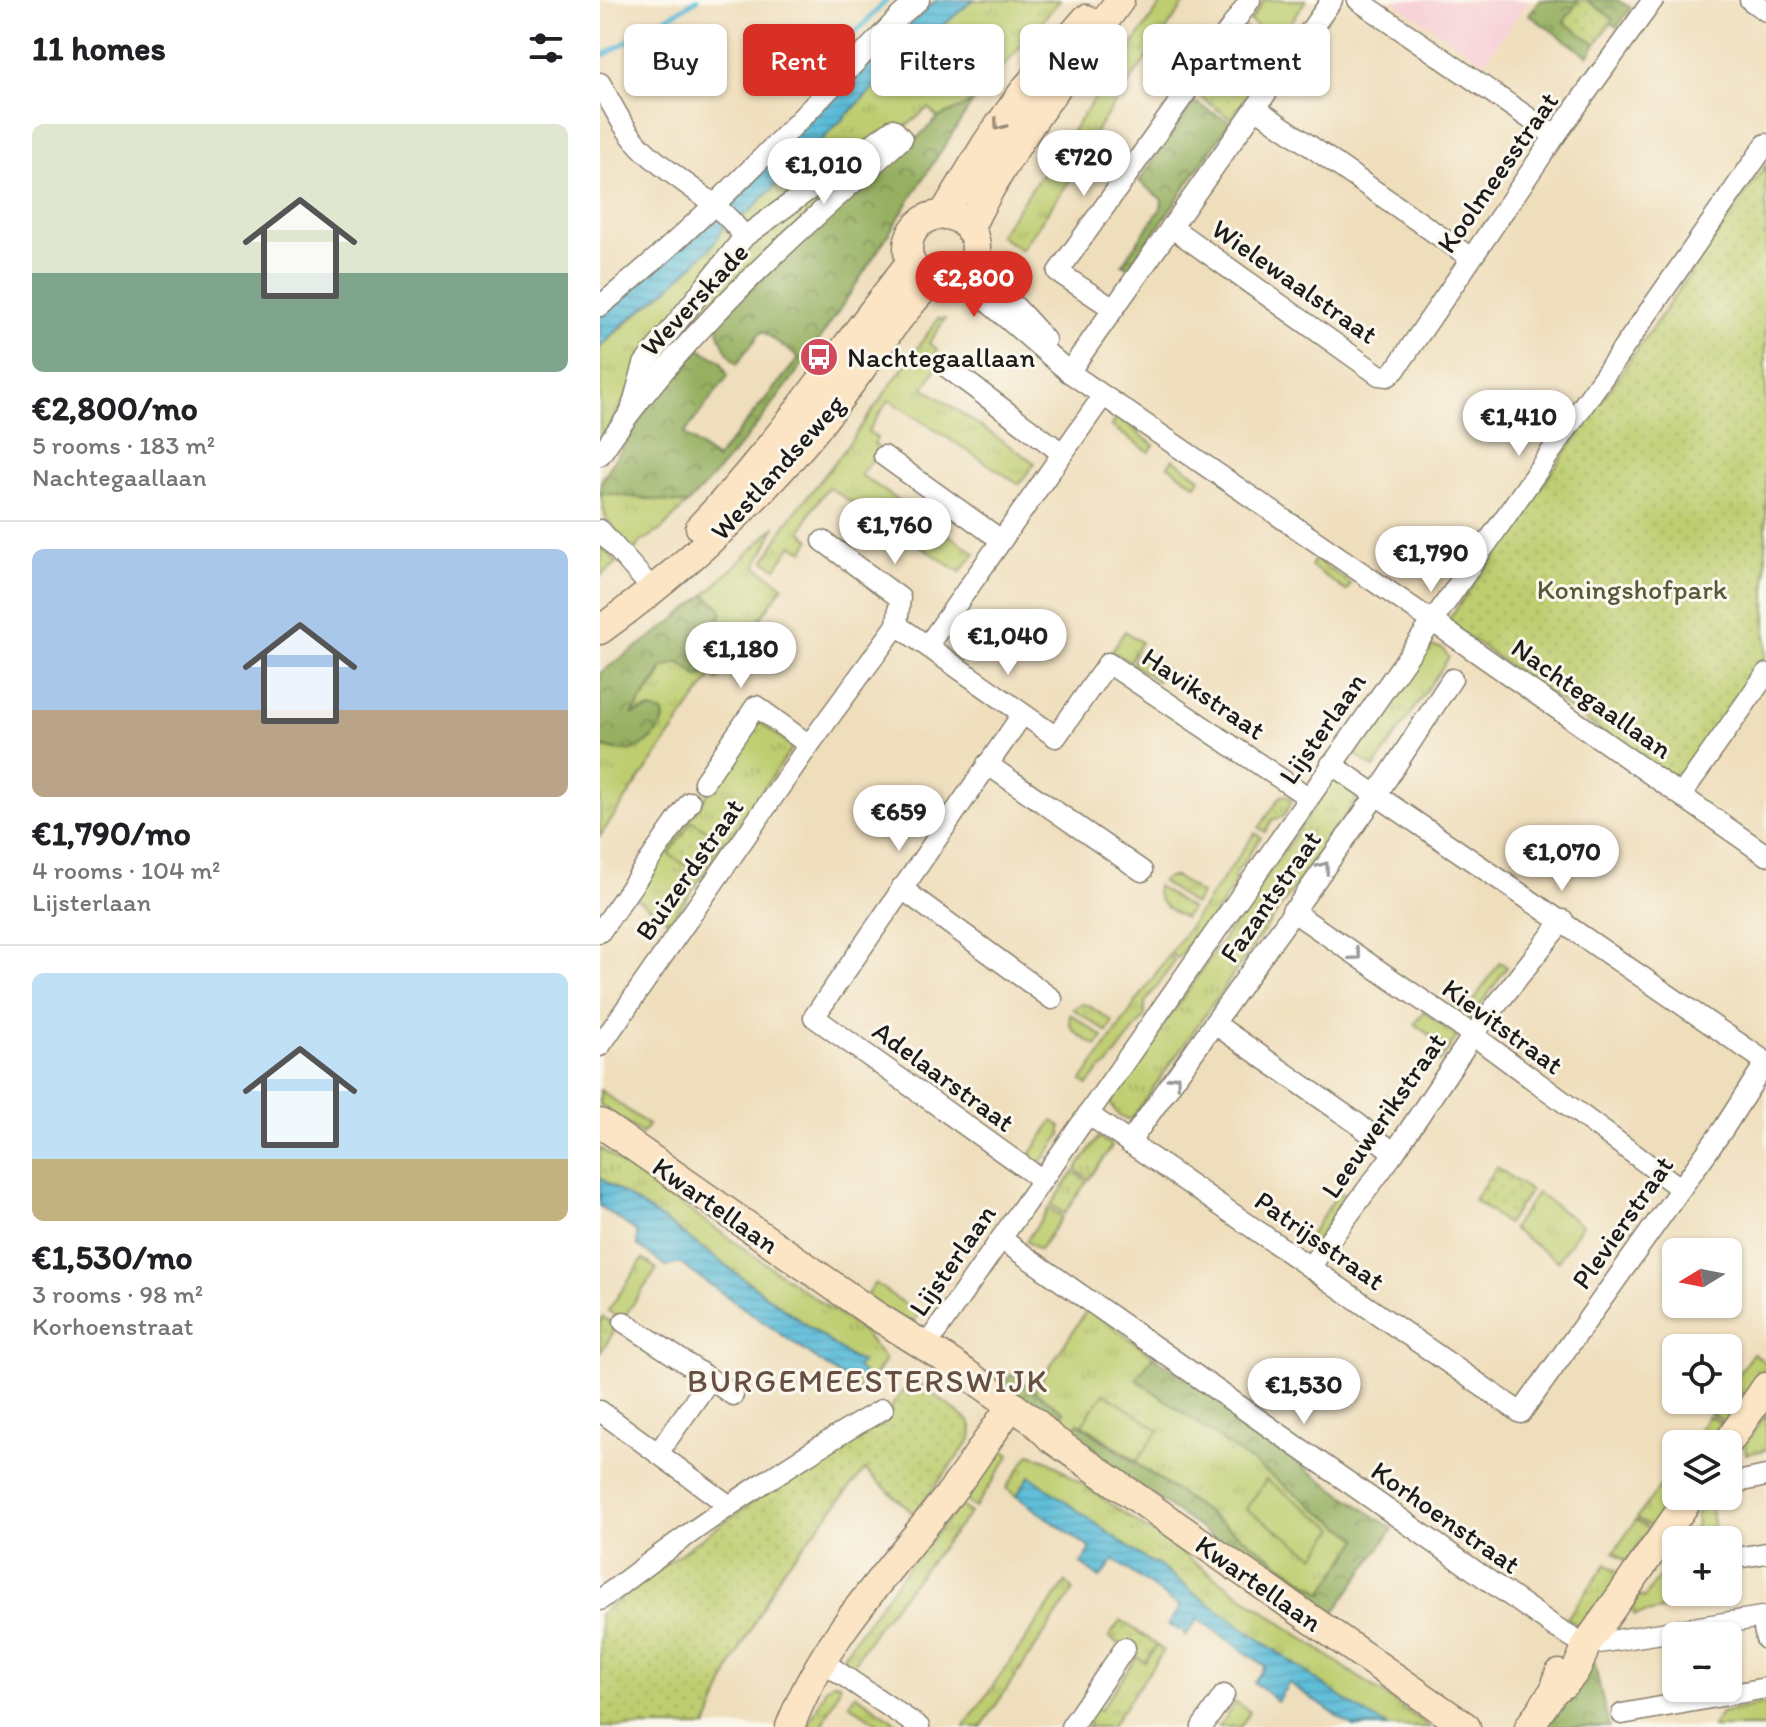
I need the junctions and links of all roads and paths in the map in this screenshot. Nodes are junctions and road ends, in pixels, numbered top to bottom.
1 (919, 0) edge
2 (1102, 0) edge
3 (1120, 0) edge
4 (1250, 0) edge
5 (1332, 0) edge
6 (1358, 0) edge
7 (1653, 0) edge
8 (1750, 0) edge
9 (1766, 11) edge
10 (1233, 24) edge
11 (600, 83) edge
12 (1183, 96) edge
13 (1257, 109) junction
14 (1555, 136) junction
15 (1766, 144) edge
16 (714, 203) junction
17 (943, 215) junction
18 (1171, 227) junction
19 (969, 229) junction
20 (741, 233) junction
21 (1471, 258) junction
22 (943, 271) junction
23 (600, 306) edge
24 (1112, 308) junction
25 (944, 365) dead end
26 (1069, 372) junction
27 (1388, 376) joint
28 (1103, 396) junction
29 (632, 407) junction
30 (1062, 453) junction
31 (600, 455) edge
32 (884, 456) dead end
33 (600, 530) edge
34 (1001, 540) junction
35 (823, 541) dead end
36 (649, 584) junction
37 (600, 611) edge
38 (1432, 621) junction
39 (897, 625) junction
40 (600, 630) edge
41 (928, 645) junction
42 (1766, 674) edge
43 (1452, 679) dead end
44 (1022, 715) junction
45 (809, 745) junction
46 (987, 764) junction
47 (1331, 764) junction
48 (704, 782) dead end
49 (1377, 794) junction
50 (1682, 794) junction
51 (1308, 797) junction
52 (690, 802) dead end
53 (1766, 855) edge
54 (1142, 871) dead end
55 (901, 888) junction
56 (1292, 911) junction
57 (1563, 920) junction
58 (600, 932) edge
59 (1052, 999) dead end
60 (607, 1020) edge
61 (1215, 1024) junction
62 (1473, 1035) junction
63 (600, 1046) edge
64 (1766, 1062) edge
65 (1088, 1114) junction
66 (600, 1123) edge
67 (1129, 1143) junction
68 (1394, 1153) junction
69 (1042, 1180) junction
70 (1680, 1188) junction
71 (1001, 1239) junction
72 (1310, 1267) junction
73 (872, 1313) junction
74 (624, 1322) dead end
75 (926, 1346) junction
76 (710, 1379) junction
77 (1766, 1387) edge
78 (733, 1395) dead end
79 (883, 1409) dead end
80 (600, 1411) edge
81 (1007, 1412) junction
82 (1521, 1413) joint
83 (1737, 1430) edge
84 (658, 1453) junction
85 (1766, 1476) edge
86 (1742, 1481) edge
87 (727, 1504) junction
88 (1681, 1510) edge
89 (1766, 1553) edge
90 (1742, 1557) edge
91 (600, 1600) edge
92 (1766, 1639) edge
93 (1586, 1645) junction
94 (1125, 1648) dead end
95 (822, 1661) junction
96 (1766, 1688) edge
97 (1224, 1695) dead end
98 (1622, 1714) dead end
99 (790, 1727) edge
100 (919, 1727) edge
101 (1071, 1727) edge
102 (1202, 1727) edge
103 (1466, 1727) edge
104 (1529, 1727) edge

1 - 16 street, Weverskade
2 -> 17 street
3 - 19 street
4 - 10 street
5 - 13 street
6 - 14 street
7 - 14 street, Koolmeesstraat
8 - 9 street
11 - 16 street, Weverskade
12 - 24 street
13 - 18 street
13 - 21 street
14 - 21 street, Koolmeesstraat
15 - 38 street, Lijsterlaan
16 - 20 street, Weverskade
16 - 23 street, Weverskade
17 - 19 street
17 - 22 street
18 - 24 street
18 - 27 street, Wielewaalstraat
19 - 22 street
20 - 29 street, Weverskade
20 - 29 street, Weverskade
21 - 27 street, Koolmeesstraat
22 - 26 street, Nachtegaallaan
22 - 36 street, Westlandseweg
24 - 26 street
25 - 30 street
26 - 28 street, Nachtegaallaan
28 - 30 street
28 - 38 street, Nachtegaallaan
29 - 31 street, Weverskade
30 - 34 street
32 - 34 street
33 - 36 street
34 - 41 street
35 - 39 street
36 - 37 street, Westlandseweg
36 - 40 street, Westlandseweg
38 - 47 street, Lijsterlaan
38 - 50 street, Nachtegaallaan
39 - 41 street
39 - 45 street, Buizerdstraat
41 - 44 street
42 - 50 street
43 - 49 street, Fazantstraat
44 - 46 street
44 - 51 street, Havikstraat
45 - 48 street, Buizerdstraat
45 - 60 street, Buizerdstraat
46 - 54 street
46 - 55 street
47 - 49 street
47 - 51 street, Lijsterlaan
56 -> 49 street, Fazantstraat
49 - 57 street
50 - 53 street, Nachtegaallaan
51 - 65 street, Lijsterlaan
52 - 58 street, Buizerdstraat
55 - 59 street
55 - 69 street, Adelaarstraat
56 - 61 street, Fazantstraat
56 -> 62 street, Kievitstraat
57 - 62 street, Leeuwerikstraat
57 - 64 street
60 - 63 street, Buizerdstraat
67 -> 61 street, Fazantstraat
61 - 68 street
62 - 68 street, Leeuwerikstraat
62 - 70 street, Kievitstraat
64 - 70 street, Plevierstraat
65 - 67 street, Patrijsstraat
65 - 69 street, Lijsterlaan
66 - 73 street, Kwartellaan
67 - 72 street, Patrijsstraat
68 - 72 street, Leeuwerikstraat
69 - 71 street, Lijsterlaan
70 - 82 street, Plevierstraat
71 - 75 street, Lijsterlaan
71 - 93 street, Korhoenstraat
72 - 82 street, Patrijsstraat
73 - 75 street, Kwartellaan
73 - 81 street, Kwartellaan
74 - 76 street
75 - 81 street, Kwartellaan
76 - 78 street
76 - 84 street
77 - 83 street
79 - 87 street
80 - 84 street
81 - 95 street
81 - 103 street, Kwartellaan
84 - 87 street
85 - 86 street
87 - 91 street
88 - 93 street
89 - 90 street
92 - 93 street
93 - 104 street
94 - 101 street
95 - 99 street
95 - 100 street
96 - 98 street
97 - 102 street

